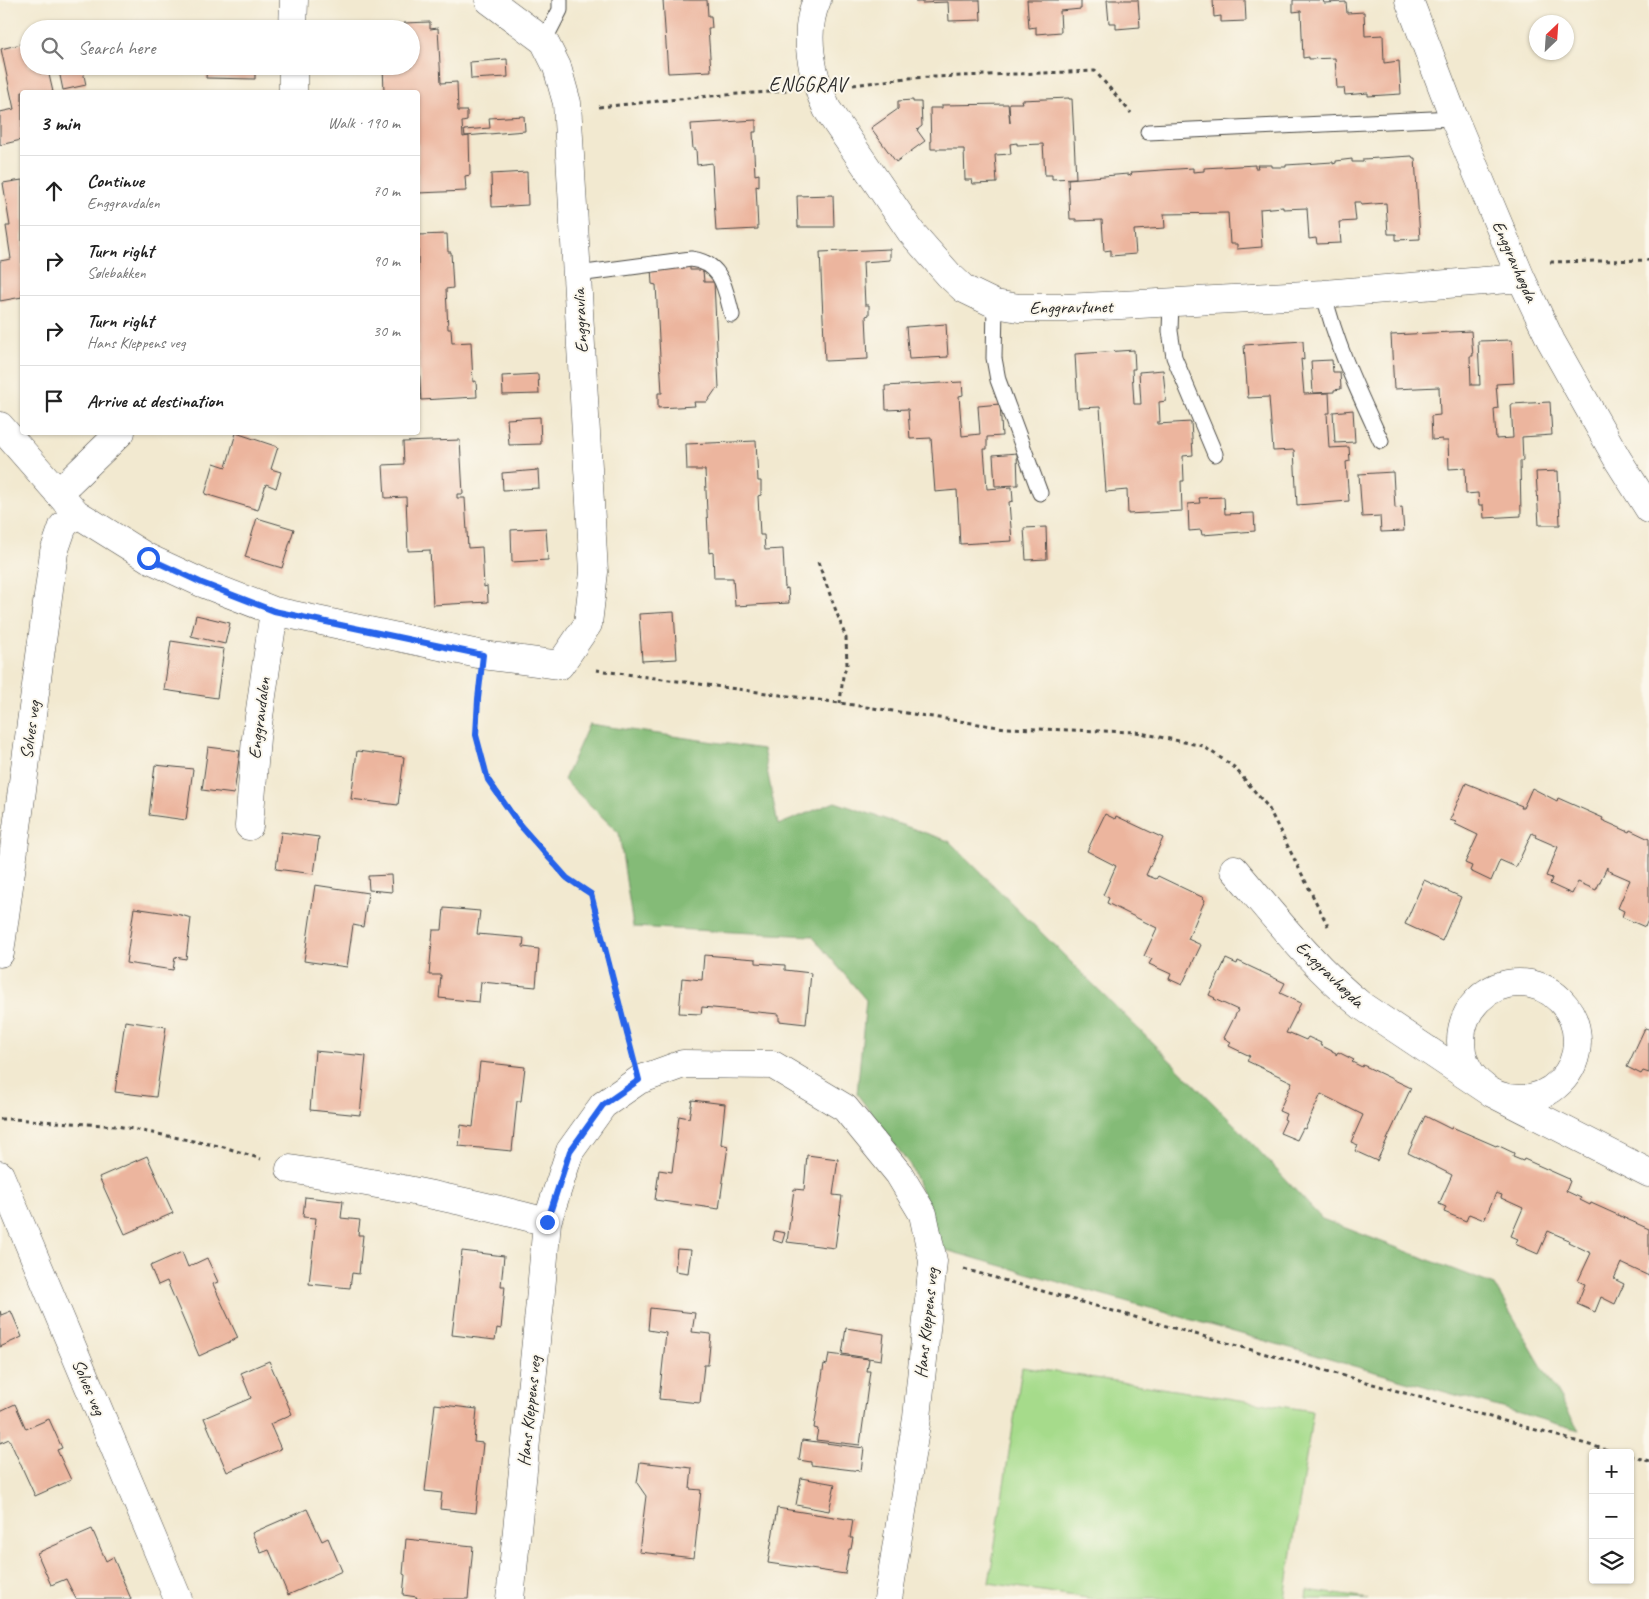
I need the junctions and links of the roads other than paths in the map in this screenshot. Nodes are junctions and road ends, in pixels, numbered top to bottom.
1 (294, 0) edge
2 (489, 0) edge
3 (560, 0) edge
4 (817, 0) edge
5 (1409, 0) edge
6 (294, 20) edge
7 (544, 41) junction
8 (293, 75) edge
9 (293, 90) edge
10 (1454, 118) junction
11 (1148, 132) road end
12 (1517, 270) junction
13 (578, 274) junction
14 (1324, 294) junction
15 (1172, 303) junction
16 (995, 304) junction
17 (732, 315) dead end
18 (0, 426) edge
19 (118, 435) edge
20 (1381, 441) dead end
21 (1215, 454) dead end
22 (58, 493) junction
23 (1040, 493) dead end
24 (1649, 508) edge
25 (76, 513) junction
26 (274, 611) junction
27 (249, 826) dead end
28 (1234, 869) dead end
29 (0, 953) edge
30 (1492, 1093) junction
31 (290, 1169) road end
32 (1649, 1173) edge
33 (0, 1175) edge
34 (547, 1222) junction
35 (178, 1599) edge
36 (510, 1599) edge
37 (888, 1599) edge

1 - 6 street
2 - 7 street, Enggravlia
3 - 7 lane
4 - 16 street, Enggravtunet
5 - 10 street, Enggravhøgda
7 - 13 street, Enggravlia
8 - 9 street
10 - 11 lane
10 - 12 street, Enggravhøgda
12 - 14 street, Enggravtunet
12 - 24 street, Enggravhøgda
13 - 17 lane
13 - 26 street, Enggravlia
14 - 15 street, Enggravtunet
14 - 20 lane
15 - 16 street, Enggravtunet
15 - 21 lane
16 - 23 lane
18 - 22 street
19 - 22 street
22 - 25 street
25 - 26 street
25 - 29 street, Solves veg
26 - 27 street, Enggravdalen
28 - 30 street, Enggravhøgda
30 - 30 street, Enggravhøgda
30 - 32 street, Enggravhøgda
31 - 34 street
33 - 35 street, Solves veg
34 - 36 street, Hans Kleppens veg
34 - 37 street, Hans Kleppens veg

